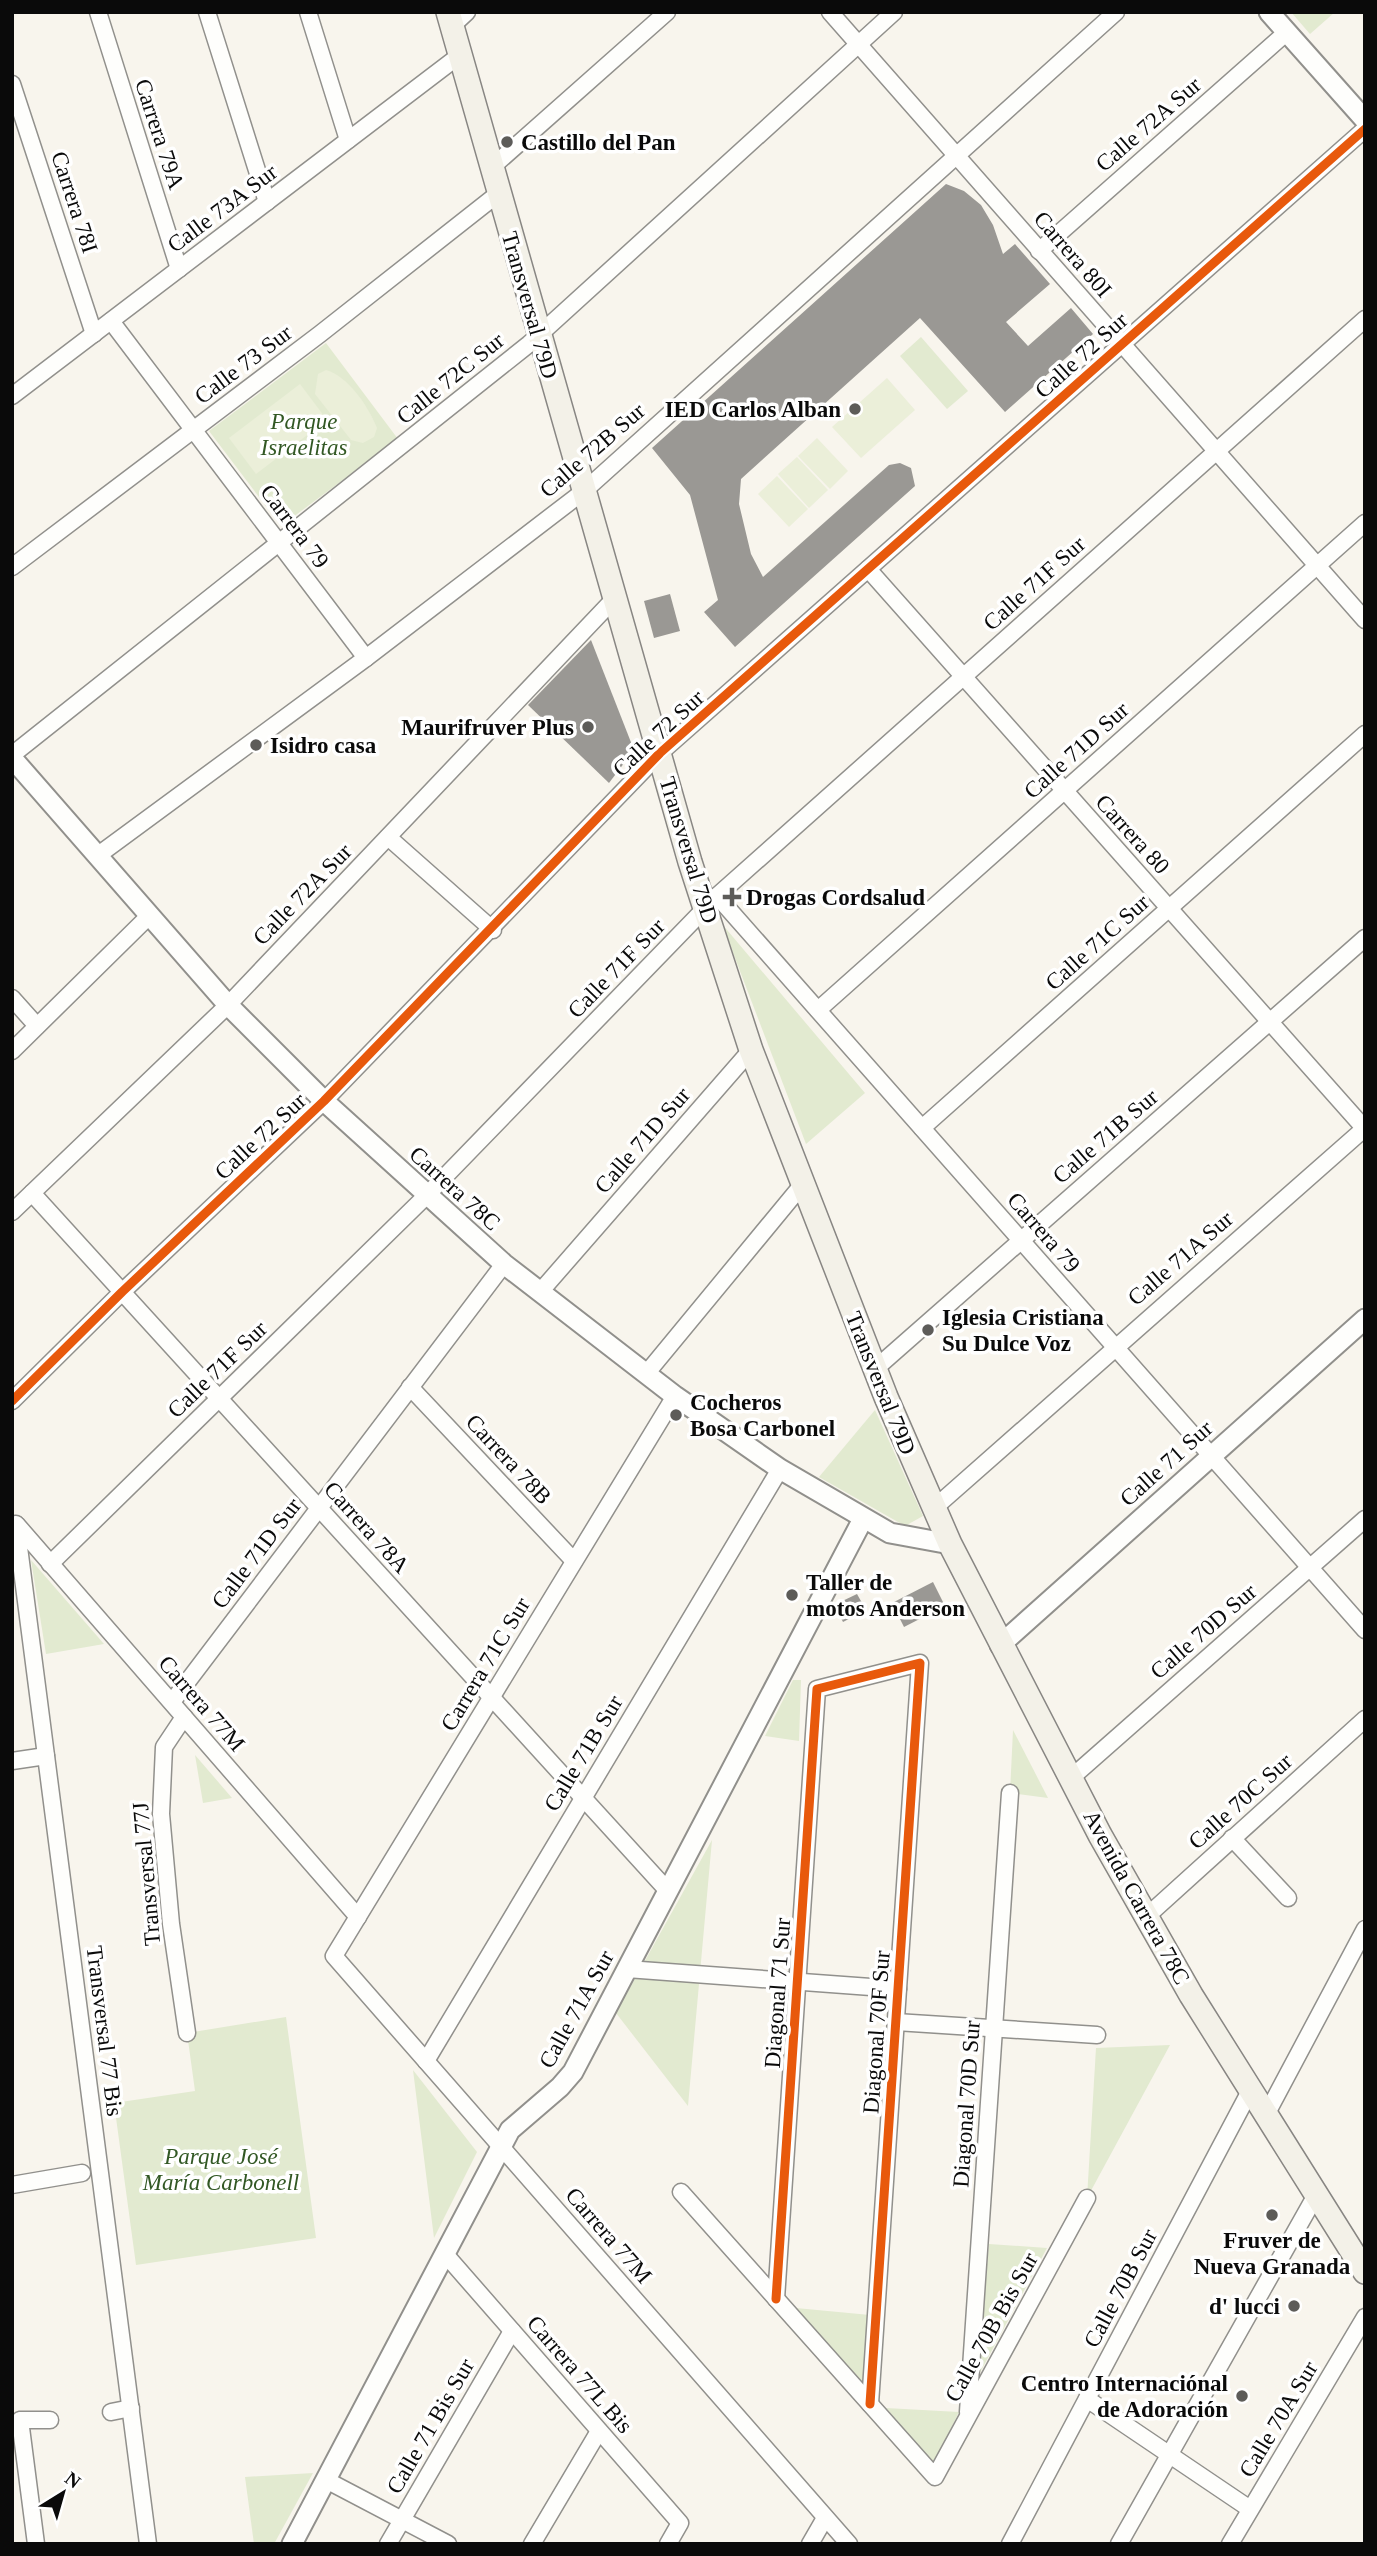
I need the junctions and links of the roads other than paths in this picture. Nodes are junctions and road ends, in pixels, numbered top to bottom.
1 (98, 12) edge
2 (206, 12) edge
3 (307, 12) edge
4 (667, 12) edge
5 (830, 12) edge
6 (894, 12) edge
7 (1116, 12) edge
8 (1269, 12) edge
9 (456, 17) edge
10 (1287, 32) junction
11 (858, 44) junction
12 (460, 55) junction
13 (12, 84) edge
14 (1365, 120) edge
15 (1365, 129) edge
16 (348, 140) junction
17 (955, 155) junction
18 (491, 168) junction
19 (499, 193) junction
20 (267, 202) junction
21 (1039, 251) junction
22 (179, 269) junction
23 (1365, 319) edge
24 (111, 321) junction
25 (94, 334) junction
26 (538, 336) junction
27 (1122, 344) junction
28 (12, 396) edge
29 (194, 431) junction
30 (1216, 451) junction
31 (584, 491) junction
32 (1365, 523) edge
33 (280, 544) junction
34 (1317, 566) junction
35 (12, 567) edge
36 (868, 569) junction
37 (615, 598) junction
38 (1365, 620) edge
39 (366, 658) junction
40 (963, 677) junction
41 (1365, 734) edge
42 (660, 753) junction
43 (12, 756) edge
44 (1064, 791) junction
45 (388, 837) junction
46 (97, 856) junction
47 (711, 902) junction
48 (1169, 908) junction
49 (149, 916) junction
50 (493, 930) junction
51 (1365, 938) edge
52 (12, 998) edge
53 (228, 1004) junction
54 (818, 1010) junction
55 (1270, 1021) junction
56 (37, 1026) junction
57 (751, 1050) junction
58 (12, 1051) edge
59 (324, 1101) junction
60 (922, 1128) junction
61 (1365, 1128) edge
62 (802, 1185) junction
63 (32, 1193) junction
64 (426, 1196) junction
65 (12, 1212) edge
66 (1021, 1241) junction
67 (504, 1264) junction
68 (122, 1292) junction
69 (540, 1292) junction
70 (1365, 1319) edge
71 (1116, 1347) junction
72 (875, 1369) junction
73 (646, 1374) junction
74 (410, 1387) junction
75 (675, 1396) junction
76 (219, 1399) junction
77 (12, 1401) edge
78 (1211, 1456) junction
79 (780, 1469) junction
80 (319, 1508) junction
81 (933, 1509) junction
82 (863, 1519) junction
83 (1365, 1519) edge
84 (14, 1522) edge
85 (950, 1544) junction
86 (574, 1562) junction
87 (50, 1564) junction
88 (1310, 1567) junction
89 (1365, 1630) edge
90 (1000, 1644) junction
91 (817, 1689) joint
92 (491, 1697) junction
93 (172, 1702) junction
94 (184, 1717) junction
95 (1365, 1719) edge
96 (46, 1756) junction
97 (12, 1761) edge
98 (1071, 1778) junction
99 (1010, 1793) dead end
100 (582, 1799) junction
101 (1232, 1838) junction
102 (668, 1891) junction
103 (1288, 1898) dead end
104 (358, 1917) junction
105 (1146, 1917) junction
106 (1365, 1929) edge
107 (334, 1956) joint
108 (627, 1969) junction
109 (797, 1982) junction
110 (898, 1989) junction
111 (896, 2022) junction
112 (994, 2029) junction
113 (187, 2033) dead end
114 (1097, 2035) dead end
115 (426, 2061) junction
116 (1250, 2091) junction
117 (1266, 2115) junction
118 (502, 2146) junction
119 (82, 2174) dead end
120 (12, 2185) edge
121 (681, 2192) dead end
122 (1316, 2194) junction
123 (1087, 2198) dead end
124 (445, 2254) junction
125 (1362, 2258) edge
126 (776, 2299) junction
127 (1365, 2317) edge
128 (512, 2331) junction
129 (1087, 2399) junction
130 (870, 2404) junction
131 (131, 2408) junction
132 (111, 2412) dead end
133 (967, 2418) junction
134 (50, 2420) dead end
135 (599, 2431) junction
136 (1169, 2455) junction
137 (326, 2480) junction
138 (1250, 2509) junction
139 (825, 2518) junction
140 (402, 2520) junction
141 (36, 2544) edge
142 (148, 2544) edge
143 (292, 2544) edge
144 (388, 2544) edge
145 (448, 2544) edge
146 (532, 2544) edge
147 (668, 2544) edge
148 (810, 2544) edge
149 (849, 2544) edge
150 (1010, 2544) edge
151 (1118, 2544) edge
152 (1230, 2544) edge

1 - 22 street, Carrera 79A
2 - 20 street
3 - 16 street
4 - 18 street
5 - 11 street, Carrera 80I
6 - 11 street, Calle 72C Sur
7 - 17 street, Calle 72B Sur
8 - 10 street
9 - 12 main road, Transversal 79D
10 - 14 street
10 - 21 street, Calle 72A Sur
11 - 17 street, Carrera 80I
11 - 26 street, Calle 72C Sur
12 - 16 street, Calle 73A Sur
12 - 18 main road, Transversal 79D
13 - 25 street, Carrera 78I
15 - 27 street, Calle 72 Sur
16 - 20 street, Calle 73A Sur
17 - 21 street, Carrera 80I
17 - 31 street, Calle 72B Sur
18 - 19 main road, Transversal 79D
19 - 26 main road, Transversal 79D
19 - 29 street, Calle 73 Sur
20 - 22 street, Calle 73A Sur
21 - 27 street, Carrera 80I
22 - 24 street, Calle 73A Sur
23 - 30 street, Calle 71F Sur
24 - 25 street, Calle 73A Sur
24 - 29 street, Carrera 79
25 - 28 street, Calle 73A Sur
26 - 31 main road, Transversal 79D
26 - 33 street, Calle 72C Sur
27 - 30 street, Carrera 80I
27 - 36 street, Calle 72 Sur
29 - 33 street, Carrera 79
29 - 35 street, Calle 73 Sur
30 - 34 street, Carrera 80I
30 - 40 street, Calle 71F Sur
31 - 37 main road, Transversal 79D
31 - 39 street, Calle 72B Sur
32 - 34 street, Calle 71D Sur
33 - 39 street, Carrera 79
33 - 43 street, Calle 72C Sur
34 - 38 street, Carrera 80I
34 - 44 street, Calle 71D Sur
36 - 40 street, Carrera 80
36 - 42 street, Calle 72 Sur
37 - 42 main road, Transversal 79D
37 - 45 street, Calle 72A Sur
39 - 46 street, Calle 72B Sur
40 - 44 street, Carrera 80
40 - 47 street, Calle 71F Sur
41 - 48 street, Calle 71C Sur
42 - 47 main road, Transversal 79D
42 - 50 street, Calle 72 Sur
43 - 46 street, Carrera 78C
44 - 48 street, Carrera 80
44 - 54 street, Calle 71D Sur
45 - 50 street
45 - 53 street, Calle 72A Sur
46 - 49 street, Carrera 78C
47 - 54 street, Carrera 79
47 - 57 main road, Transversal 79D
47 - 64 street, Calle 71F Sur
48 - 55 street, Carrera 80
48 - 60 street, Calle 71C Sur
49 - 53 street, Carrera 78C
49 - 56 street
50 - 59 street, Calle 72 Sur
51 - 55 street, Calle 71B Sur
52 - 56 street
53 - 59 street, Carrera 78C
53 - 63 street, Calle 72A Sur
54 - 60 street, Carrera 79
55 - 61 street, Carrera 80
55 - 66 street, Calle 71B Sur
56 - 58 street
57 - 62 main road, Transversal 79D
57 - 69 street, Calle 71D Sur
59 - 64 street, Carrera 78C
59 - 68 street, Calle 72 Sur
60 - 66 street, Carrera 79
61 - 71 street, Calle 71A Sur
62 - 72 main road, Transversal 79D
62 - 73 street
63 - 65 street, Calle 72A Sur
63 - 68 street, Carrera 78A
64 - 67 street, Carrera 78C
64 - 76 street, Calle 71F Sur
66 - 71 street, Carrera 79
66 - 72 street, Calle 71B Sur
67 - 69 street, Carrera 78C
67 - 74 street, Calle 71D Sur
68 - 76 street, Carrera 78A
68 - 77 street, Calle 72 Sur
69 - 73 street, Carrera 78C
70 - 78 street, Calle 71 Sur
71 - 78 street, Carrera 79
71 - 81 street, Calle 71A Sur
72 - 81 main road, Transversal 79D
73 - 75 street, Carrera 78C
74 - 80 street, Calle 71D Sur
74 - 86 street, Carrera 78B
75 - 79 street, Carrera 78C
75 - 86 street, Carrera 71C Sur
76 - 80 street, Carrera 78A
76 - 87 street, Calle 71F Sur
78 - 88 street, Carrera 79
78 - 90 street, Calle 71 Sur
79 - 82 street, Carrera 78C
79 - 100 street, Calle 71B Sur
80 - 92 street, Carrera 78A
80 - 93 street, Calle 71D Sur
81 - 85 main road, Avenida Carrera 78C
82 - 85 street, Carrera 78C
82 - 102 street, Calle 71A Sur
83 - 88 street, Calle 70D Sur
84 - 87 street, Carrera 77M
84 - 96 street, Transversal 77 Bis
85 - 90 main road, Avenida Carrera 78C
86 - 92 street, Carrera 71C Sur
87 - 93 street, Carrera 77M
88 - 89 street, Carrera 79
88 - 98 street, Calle 70D Sur
90 - 98 main road, Avenida Carrera 78C
91 - 109 street, Diagonal 71 Sur
91 - 110 street, Diagonal 70F Sur
92 - 100 street, Carrera 78A
92 - 104 street, Carrera 71C Sur
93 - 94 street, Carrera 77M
94 - 104 street, Carrera 77M
94 - 113 street, Transversal 77J
95 - 101 street, Calle 70C Sur
96 - 97 street
96 - 131 street, Transversal 77 Bis
98 - 105 main road, Avenida Carrera 78C
99 - 112 street, Diagonal 70D Sur
100 - 102 street, Carrera 78A
100 - 115 street, Calle 71B Sur
101 - 103 street
101 - 105 street, Calle 70C Sur
102 - 108 street, Calle 71A Sur
104 - 107 street, Carrera 71C Sur
105 - 116 main road, Avenida Carrera 78C
106 - 117 street
107 - 115 street, Carrera 77M
108 - 109 street
108 - 118 street, Calle 71A Sur
109 - 110 street
109 - 126 street, Diagonal 71 Sur
110 - 111 street, Diagonal 70F Sur
111 - 112 street
111 - 130 street, Diagonal 70F Sur
112 - 114 street
112 - 133 street, Diagonal 70D Sur
115 - 118 street, Carrera 77M
116 - 117 main road, Avenida Carrera 78C
116 - 129 street, Calle 70B Sur
117 - 122 main road, Avenida Carrera 78C
118 - 124 street, Calle 71A Sur
118 - 139 street, Carrera 77M
119 - 120 street
121 - 126 street
122 - 125 main road, Avenida Carrera 78C
122 - 136 street
123 - 133 street, Calle 70B Bis Sur
124 - 128 street, Carrera 77L Bis
124 - 137 street, Calle 71A Sur
126 - 130 street
127 - 138 street, Calle 70A Sur
128 - 135 street, Carrera 77L Bis
128 - 140 street, Calle 71 Bis Sur
129 - 136 street
129 - 150 street, Calle 70B Sur
130 - 133 street, Calle 70B Bis Sur
131 - 132 street
131 - 142 street, Transversal 77 Bis
134 - 141 street
135 - 146 street
135 - 147 street, Carrera 77L Bis
136 - 138 street
136 - 151 street
137 - 140 street
137 - 143 street, Calle 71A Sur
138 - 152 street, Calle 70A Sur
139 - 148 street
139 - 149 street, Carrera 77M
140 - 144 street, Calle 71 Bis Sur
140 - 145 street

